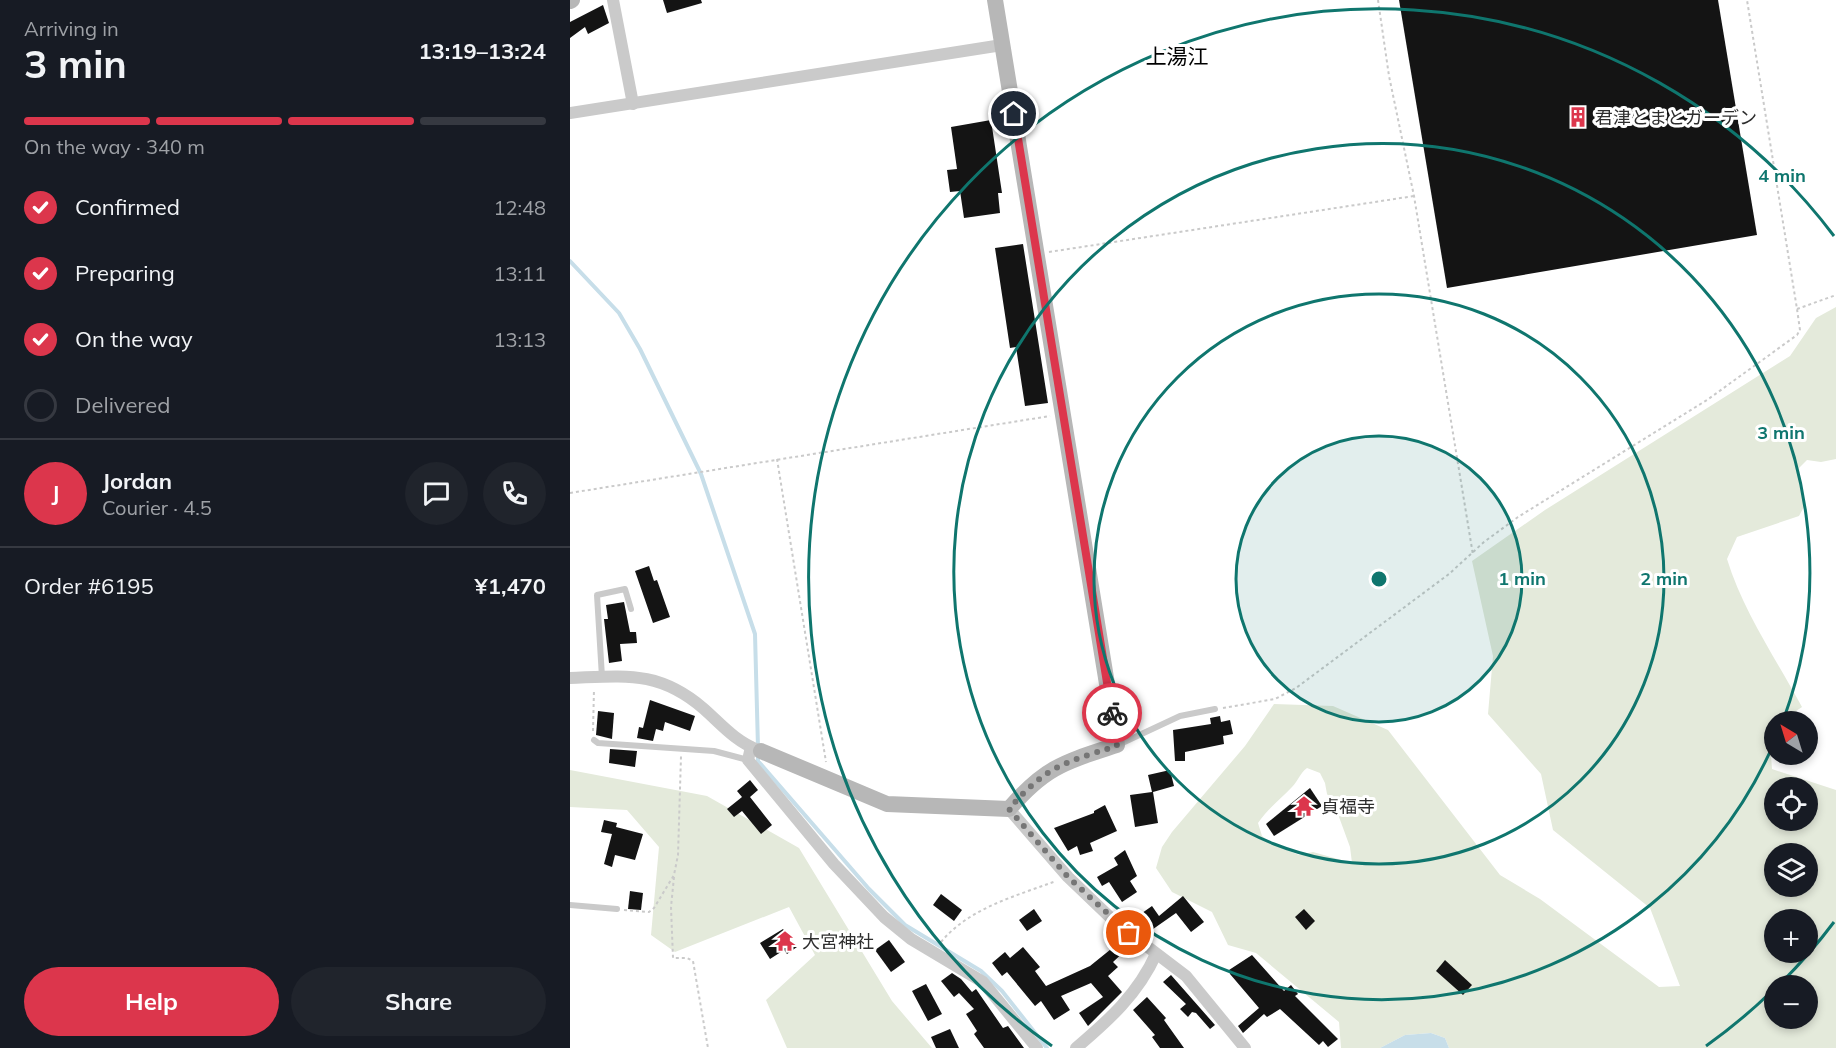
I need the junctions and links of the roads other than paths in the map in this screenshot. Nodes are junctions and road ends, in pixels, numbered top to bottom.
1 (613, 0) edge
2 (995, 0) edge
3 (1002, 45) junction
4 (633, 104) junction
5 (570, 113) edge
6 (632, 609) dead end
7 (598, 677) junction
8 (570, 678) edge
9 (1215, 709) road end
10 (594, 740) road end
11 (1117, 746) junction
12 (753, 752) junction
13 (1009, 809) junction
14 (570, 905) edge
15 (617, 909) road end
16 (1156, 954) junction
17 (1036, 1048) edge
18 (1076, 1048) edge
19 (1245, 1048) edge

1 - 4 street
2 - 3 street
3 - 4 street
3 - 11 street
4 - 5 street
6 - 7 lane
7 - 8 street
7 - 12 street
9 - 11 lane
10 - 12 lane
11 - 13 street
12 - 13 street
12 - 17 street
13 - 16 street
14 - 15 lane
16 - 18 street
16 - 19 street

